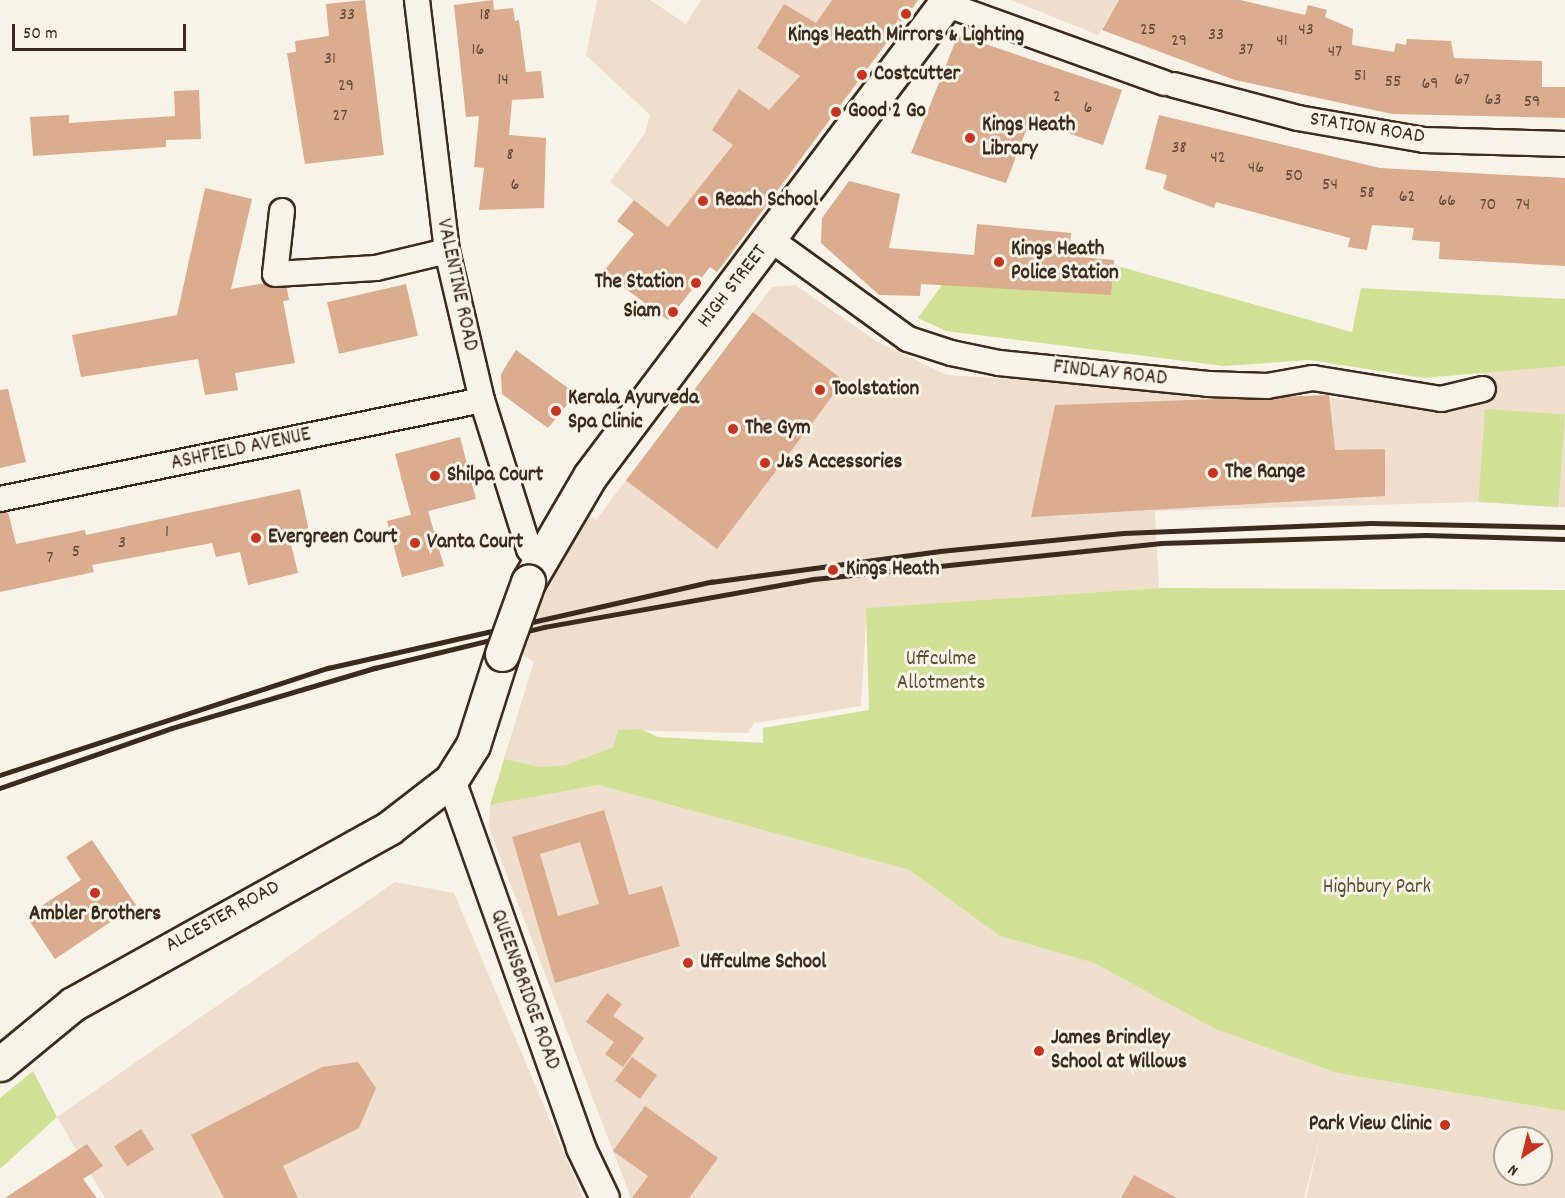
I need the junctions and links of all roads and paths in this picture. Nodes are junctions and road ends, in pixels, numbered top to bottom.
1 (417, 0) edge
2 (947, 2) edge
3 (1565, 144) edge
4 (282, 211) dead end
5 (770, 239) junction
6 (447, 251) junction
7 (1483, 389) dead end
8 (482, 400) junction
9 (0, 499) edge
10 (533, 571) junction
11 (451, 780) junction
12 (0, 1064) edge
13 (605, 1198) edge

1 - 6 street, VALENTINE ROAD
2 - 3 street, STATION ROAD
2 - 5 highway, HIGH STREET
4 - 6 street
5 - 7 street, FINDLAY ROAD
5 - 10 highway, HIGH STREET
6 - 8 street, VALENTINE ROAD
8 - 9 street, ASHFIELD AVENUE
8 - 10 street, VALENTINE ROAD
10 - 11 highway, HIGH STREET, bridge
11 - 12 highway, ALCESTER ROAD
11 - 13 street, QUEENSBRIDGE ROAD

